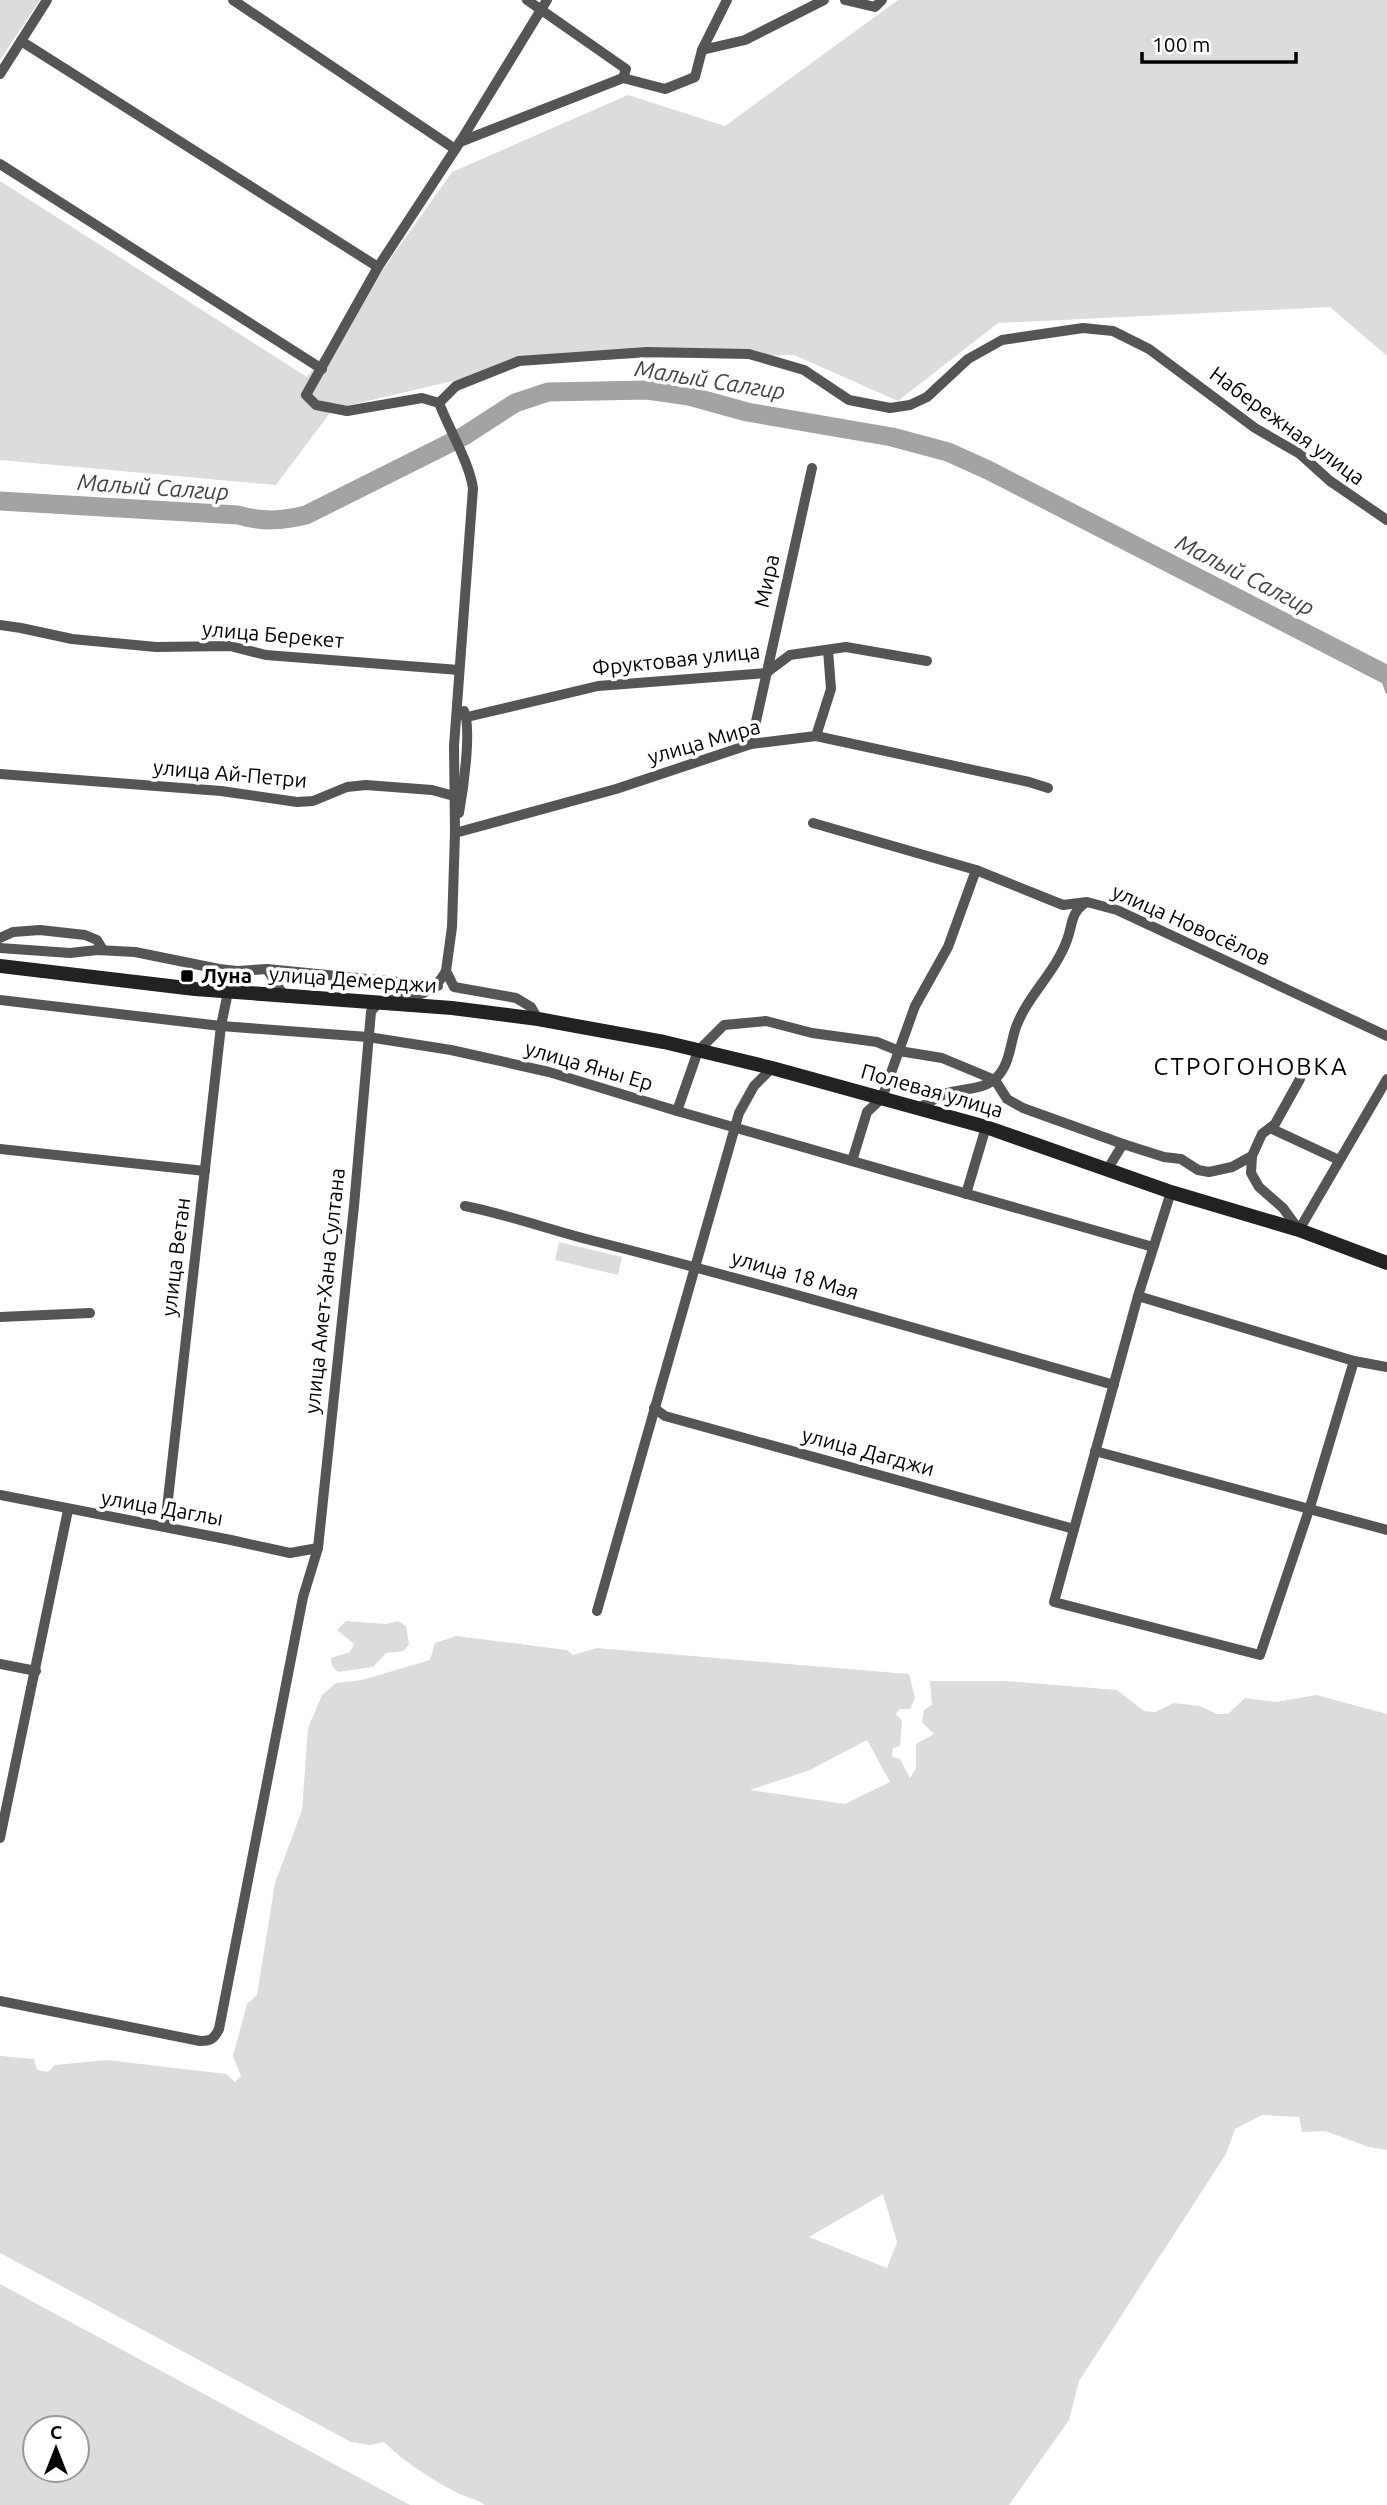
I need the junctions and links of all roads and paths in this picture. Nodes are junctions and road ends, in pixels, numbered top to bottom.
1 (47, 0) edge
2 (233, 0) edge
3 (527, 0) edge
4 (727, 0) edge
5 (824, 0) edge
6 (845, 0) edge
7 (882, 0) edge
8 (544, 4) edge
9 (21, 41) junction
10 (702, 50) junction
11 (0, 74) edge
12 (623, 78) junction
13 (457, 146) junction
14 (0, 164) edge
15 (378, 267) junction
16 (322, 369) junction
17 (439, 403) junction
18 (812, 467) dead end
19 (1387, 520) edge
20 (0, 625) edge
21 (828, 650) junction
22 (928, 661) dead end
23 (459, 670) junction
24 (766, 673) junction
25 (459, 698) junction
26 (467, 717) junction
27 (816, 736) junction
28 (751, 744) junction
29 (0, 774) edge
30 (1048, 788) dead end
31 (454, 796) junction
32 (813, 823) dead end
33 (455, 832) junction
34 (976, 870) junction
35 (1087, 902) junction
36 (1063, 905) junction
37 (1072, 916) junction
38 (0, 937) edge
39 (0, 948) edge
40 (103, 950) junction
41 (0, 965) edge
42 (267, 969) junction
43 (446, 971) junction
44 (436, 985) junction
45 (453, 987) junction
46 (228, 992) junction
47 (284, 996) junction
48 (0, 1000) edge
49 (376, 1003) junction
50 (452, 1008) joint
51 (538, 1019) junction
52 (221, 1026) junction
53 (1387, 1036) edge
54 (368, 1037) junction
55 (698, 1051) junction
56 (899, 1051) junction
57 (772, 1068) junction
58 (1300, 1079) dead end
59 (1387, 1079) edge
60 (995, 1080) junction
61 (882, 1098) junction
62 (919, 1108) junction
63 (677, 1111) junction
64 (986, 1127) junction
65 (737, 1128) junction
66 (1270, 1128) junction
67 (1123, 1144) junction
68 (0, 1149) edge
69 (1252, 1156) junction
70 (1339, 1160) junction
71 (852, 1161) junction
72 (1107, 1170) junction
73 (205, 1171) junction
74 (1171, 1192) junction
75 (966, 1194) junction
76 (465, 1206) dead end
77 (1299, 1230) junction
78 (1153, 1248) junction
79 (1387, 1263) edge
80 (694, 1267) junction
81 (1138, 1296) junction
82 (90, 1313) dead end
83 (0, 1317) edge
84 (1354, 1361) junction
85 (1387, 1367) edge
86 (1114, 1385) junction
87 (654, 1408) junction
88 (1096, 1451) junction
89 (0, 1495) edge
90 (1310, 1507) junction
91 (68, 1510) junction
92 (165, 1526) junction
93 (1074, 1529) junction
94 (1387, 1530) edge
95 (318, 1548) junction
96 (597, 1611) dead end
97 (0, 1664) edge
98 (36, 1671) junction
99 (0, 1835) edge
100 (0, 2001) edge

1 - 9 street
2 - 13 street
3 - 8 street
4 - 10 street
5 - 10 street
6 - 7 street
8 - 12 street
8 - 13 street
9 - 11 street
9 - 15 street
10 - 12 street
12 - 13 street
13 - 15 street
14 - 16 street
15 - 16 street
16 - 17 street
17 - 19 street, Набережная улица
17 - 23 street
18 - 24 street, Мира
20 - 23 street, улица Берекет
21 - 22 street, Фруктовая улица
21 - 24 street, Фруктовая улица
21 - 27 street
23 - 25 street
24 - 26 street, Фруктовая улица
24 - 28 street, Мира
25 - 26 street
25 - 31 street
26 - 33 street
27 - 28 street, улица Мира
27 - 30 street, улица Мира
28 - 33 street, улица Мира
29 - 31 street, улица Ай-Петри
31 - 33 street
32 - 34 street, улица Новосёлов
33 - 43 street
34 - 36 street, улица Новосёлов
34 - 56 street
35 - 36 street, улица Новосёлов
35 - 37 street
35 - 53 street, улица Новосёлов
36 - 37 street
37 - 60 street
38 - 40 street
39 - 40 street
40 - 42 street
41 - 46 main road, улица Демерджи
42 - 44 street
42 - 47 street
43 - 44 street
43 - 45 street
44 - 45 street
44 - 49 street
45 - 51 street
46 - 47 main road, улица Демерджи
46 - 52 street, улица Ветан
47 - 49 main road, улица Демерджи
48 - 52 street, улица Яны Ер
49 - 50 main road, улица Демерджи
49 - 54 street, улица Амет-Хана Султана
50 - 51 main road, Полевая улица
51 - 55 main road, Полевая улица
52 - 54 street, улица Яны Ер
52 - 73 street, улица Ветан
54 - 63 street, улица Яны Ер
54 - 95 street, улица Амет-Хана Султана
55 - 56 street
55 - 57 main road, Полевая улица
55 - 63 street
56 - 60 street
56 - 61 street
57 - 61 main road, Полевая улица
57 - 65 street
58 - 66 street
59 - 70 street
60 - 62 street
60 - 67 street
61 - 62 main road, Полевая улица
61 - 71 street
62 - 64 main road, Полевая улица
63 - 65 street, улица Яны Ер
64 - 72 main road, Полевая улица
64 - 75 street
65 - 71 street, улица Яны Ер
65 - 80 street
66 - 69 street
66 - 70 street
67 - 69 street
67 - 72 street
68 - 73 street
69 - 77 street
70 - 77 street
71 - 75 street, улица Яны Ер
72 - 74 main road, Полевая улица
73 - 92 street, улица Ветан
74 - 77 main road, Полевая улица
74 - 78 street
75 - 78 street, улица Яны Ер
76 - 80 street, улица 18 Мая
77 - 79 main road, Полевая улица
78 - 81 street
80 - 86 street, улица 18 Мая
80 - 87 street
81 - 84 street
81 - 86 street
82 - 83 street
84 - 85 street
84 - 90 street
86 - 88 street
87 - 93 street, улица Дагджи
87 - 96 street
88 - 90 street
88 - 93 street
89 - 91 street, улица Даглы
90 - 93 street
90 - 94 street
91 - 92 street, улица Даглы
91 - 98 street
92 - 95 street, улица Даглы
95 - 100 street, улица Амет-Хана Султана
97 - 98 street
98 - 99 street

